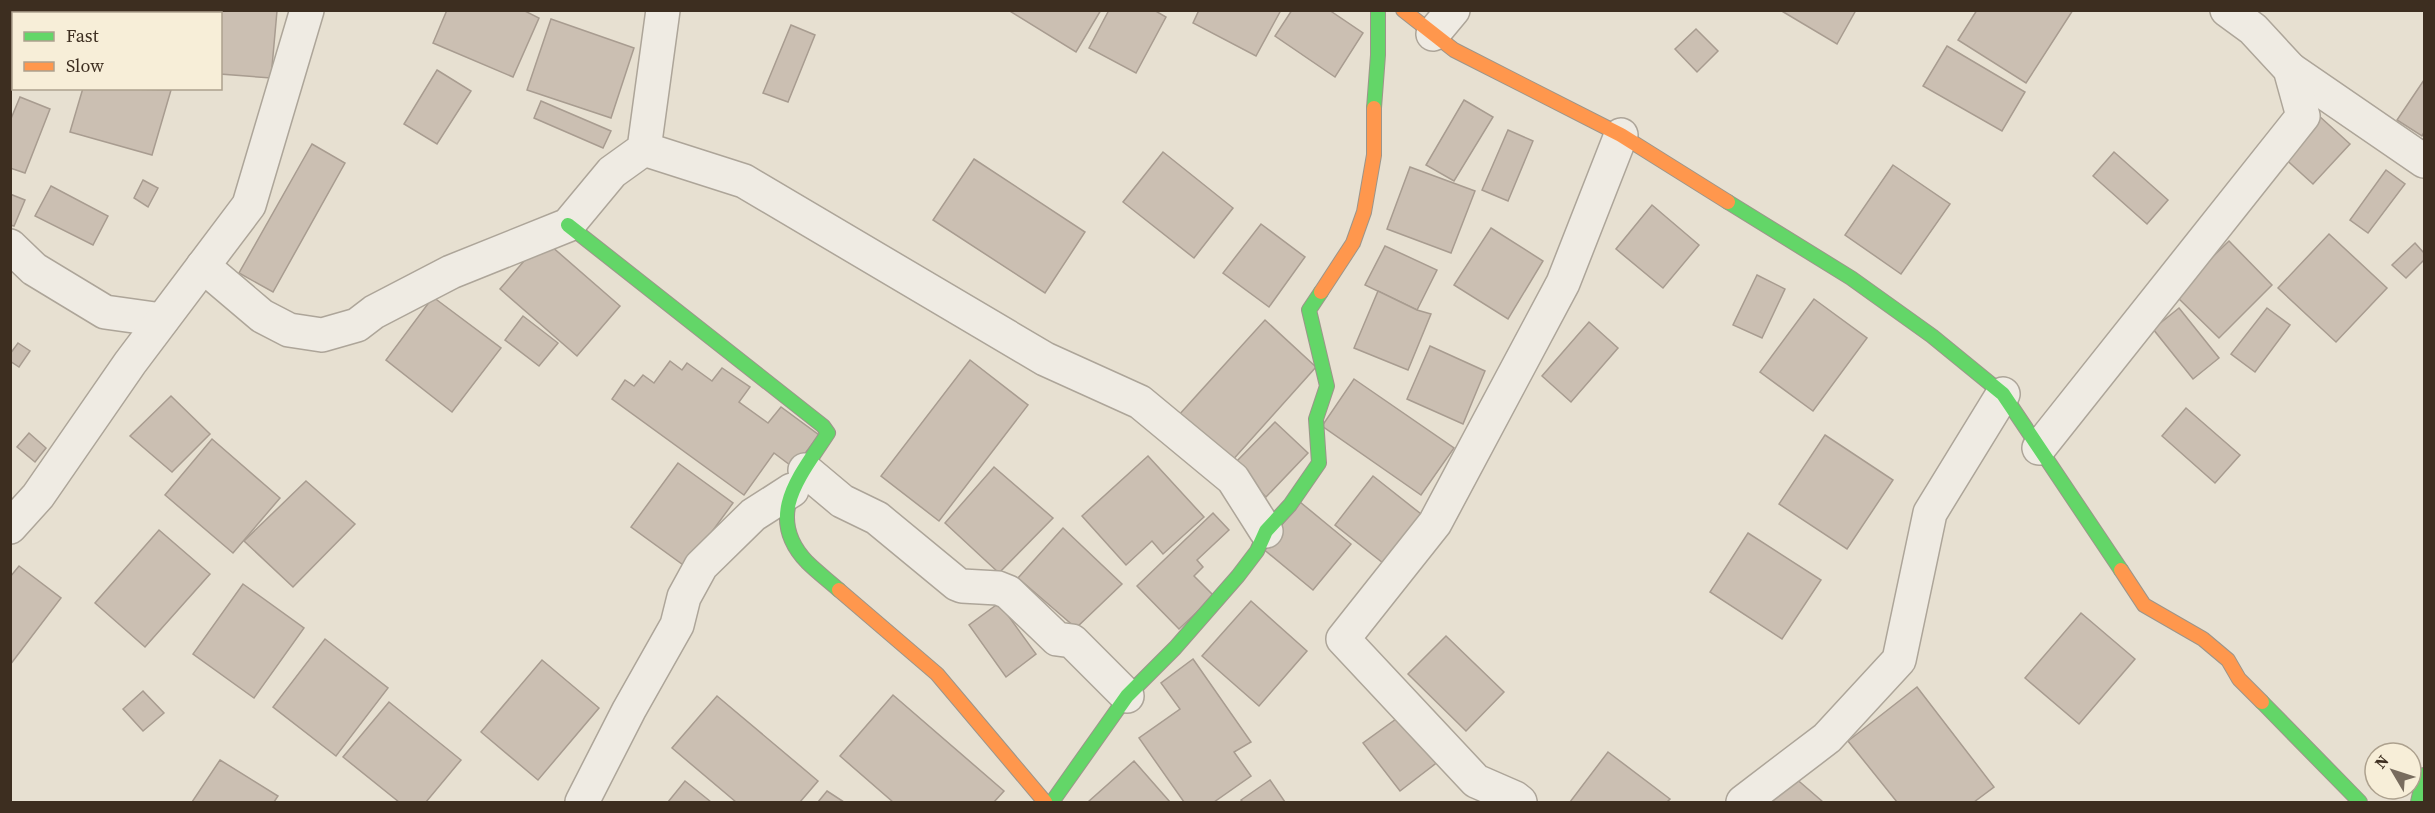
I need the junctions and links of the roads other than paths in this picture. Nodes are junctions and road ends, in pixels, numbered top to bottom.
1 (307, 10) edge
2 (663, 10) edge
3 (1378, 10) edge
4 (1403, 10) edge
5 (2227, 10) edge
6 (1443, 22) edge
7 (2290, 69) junction
8 (1621, 135) junction
9 (644, 149) junction
10 (2424, 161) edge
11 (568, 225) junction
12 (10, 246) edge
13 (203, 266) junction
14 (162, 321) junction
15 (2003, 394) junction
16 (2038, 448) junction
17 (798, 480) junction
18 (10, 527) edge
19 (1266, 531) junction
20 (1127, 696) junction
21 (2424, 775) edge
22 (582, 802) edge
23 (1045, 802) edge
24 (1052, 802) edge
25 (1520, 802) edge
26 (1743, 802) edge
27 (2360, 802) edge
28 (2418, 802) edge

1 - 13 street
2 - 9 street
3 - 19 main road
4 - 6 main road
5 - 7 street
6 - 8 main road
7 - 10 street
7 - 16 street
8 - 15 main road
8 - 25 street
9 - 11 street
9 - 19 street
11 - 13 street
11 - 17 main road
12 - 14 street
13 - 14 street
14 - 18 street
15 - 16 main road
15 - 26 street
16 - 27 main road
17 - 20 street
17 - 22 street
17 - 23 main road
19 - 20 main road
20 - 24 main road
21 - 28 main road

